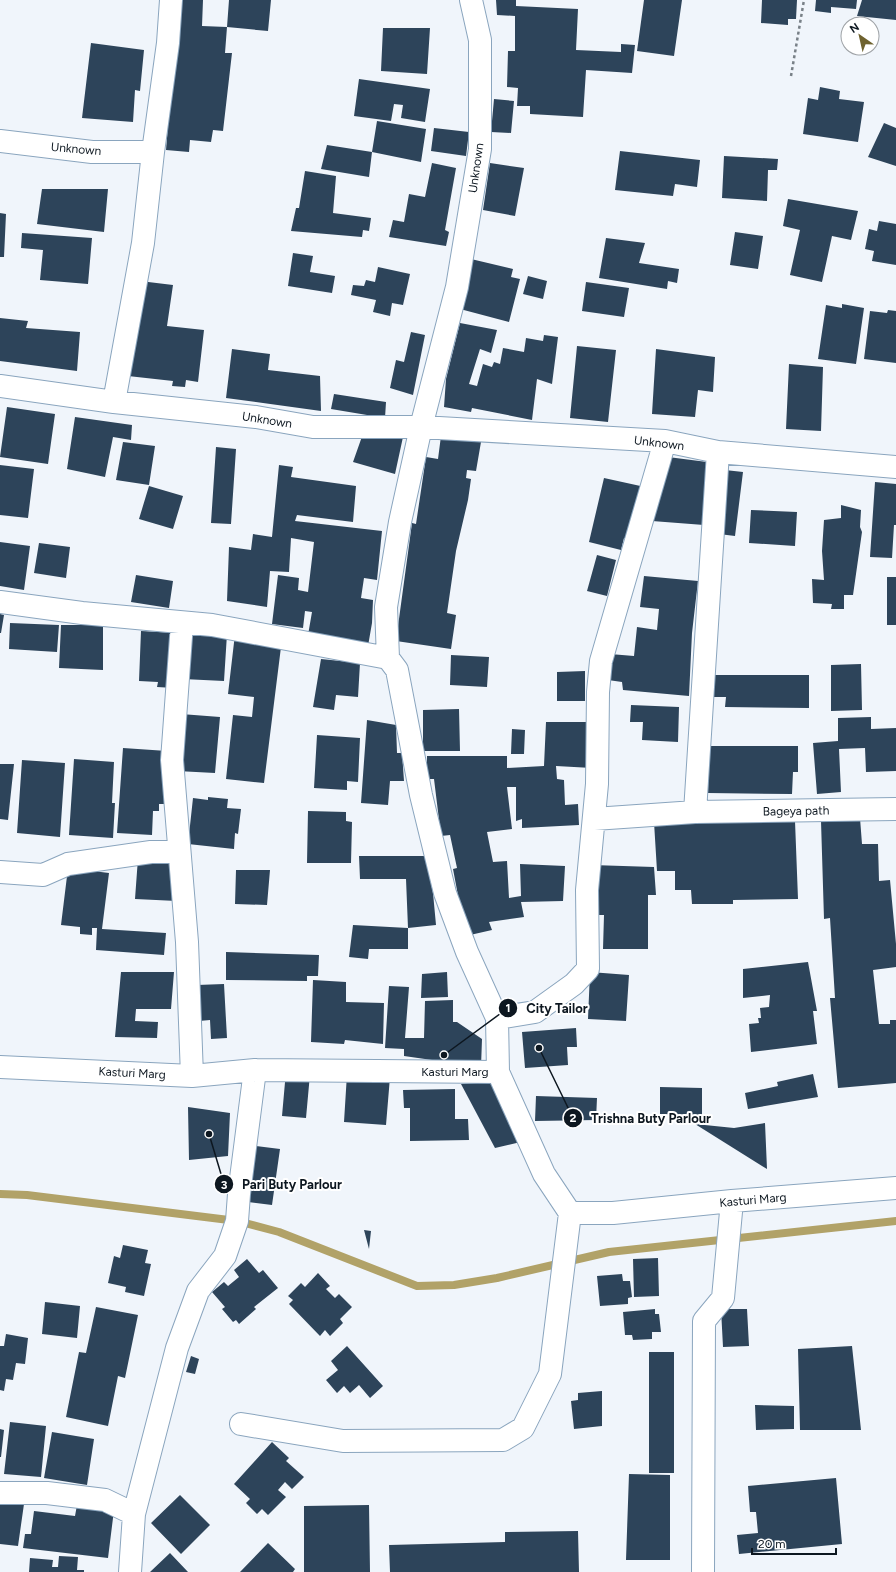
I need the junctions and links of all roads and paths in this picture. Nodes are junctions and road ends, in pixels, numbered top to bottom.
1 (171, 0) edge
2 (471, 0) edge
3 (804, 0) edge
4 (792, 76) dead end
5 (0, 141) edge
6 (153, 152) junction
7 (0, 386) edge
8 (114, 402) junction
9 (421, 427) junction
10 (665, 441) junction
11 (718, 452) junction
12 (896, 467) edge
13 (0, 602) edge
14 (182, 623) junction
15 (388, 658) junction
16 (896, 809) edge
17 (695, 812) junction
18 (594, 819) junction
19 (179, 852) junction
20 (0, 872) edge
21 (497, 1018) junction
22 (0, 1067) edge
23 (255, 1070) junction
24 (498, 1072) junction
25 (192, 1076) junction
26 (896, 1188) edge
27 (732, 1201) junction
28 (570, 1213) junction
29 (241, 1424) dead end
30 (0, 1493) edge
31 (134, 1514) junction
32 (130, 1572) edge
33 (703, 1572) edge

1 - 6 street
2 - 9 street, Unknown
3 - 4 path
5 - 6 street, Unknown
6 - 8 street
7 - 8 street, Unknown
8 - 9 street, Unknown
9 - 10 street, Unknown
9 - 15 street, Unknown
10 - 11 street, Unknown
10 - 18 street
11 - 12 street, Unknown
11 - 17 street
13 - 14 street
14 - 15 street
14 - 19 street
15 - 21 street
16 - 17 street, Bageya path
17 - 18 street, Bageya path
18 - 21 street
19 - 20 street
19 - 25 street
21 - 24 street
22 - 25 street, Kasturi Marg
23 - 24 street, Kasturi Marg
23 - 25 street, Kasturi Marg
23 - 31 street
24 - 28 street, Kasturi Marg
26 - 27 street, Kasturi Marg
27 - 28 street, Kasturi Marg
27 - 33 street
28 - 29 street
30 - 31 street
31 - 32 street

